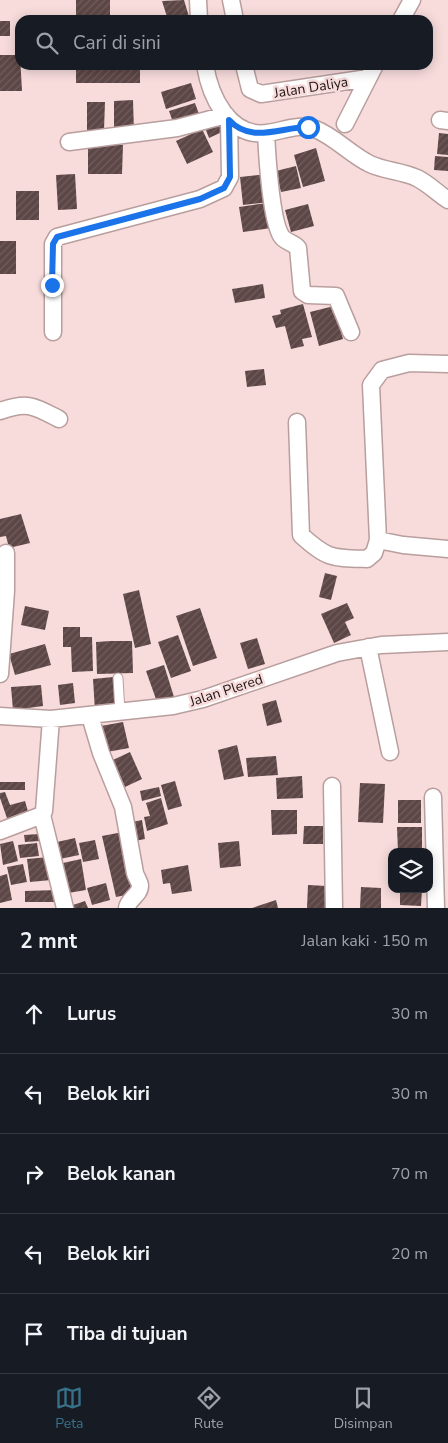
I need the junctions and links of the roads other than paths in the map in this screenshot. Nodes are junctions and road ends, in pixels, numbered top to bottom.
1 (198, 0) edge
2 (231, 0) edge
3 (412, 0) edge
4 (199, 15) edge
5 (234, 15) edge
6 (404, 15) edge
7 (206, 70) edge
8 (245, 70) edge
9 (372, 72) edge
10 (228, 118) junction
11 (345, 124) dead end
12 (266, 133) junction
13 (69, 142) dead end
14 (448, 200) edge
15 (52, 332) dead end
16 (351, 332) dead end
17 (448, 364) edge
18 (0, 410) edge
19 (59, 419) dead end
20 (297, 422) dead end
21 (378, 540) junction
22 (448, 549) edge
23 (6, 553) dead end
24 (448, 642) edge
25 (368, 647) junction
26 (0, 674) edge
27 (118, 678) dead end
28 (120, 712) junction
29 (0, 716) edge
30 (90, 716) junction
31 (50, 719) junction
32 (390, 752) dead end
33 (332, 786) dead end
34 (433, 797) dead end
35 (42, 815) junction
36 (0, 831) edge
37 (65, 908) edge
38 (127, 908) edge
39 (334, 908) edge
40 (436, 908) edge

1 - 4 street
2 - 5 street
3 - 6 street
7 - 10 street
8 - 9 street, Jalan Daliya
9 - 11 street
10 - 12 street
10 - 13 street
10 - 15 street
12 - 14 street
12 - 16 street
17 - 21 street
18 - 19 street
20 - 21 street
21 - 22 street
23 - 26 street
24 - 25 street, Jalan Plered
25 - 28 street, Jalan Plered
25 - 32 street
27 - 28 lane
28 - 30 street, Jalan Plered
29 - 31 street, Jalan Plered
30 - 31 street, Jalan Plered
30 - 38 street
31 - 35 street
33 - 39 street
34 - 40 street
35 - 36 street
35 - 37 street

